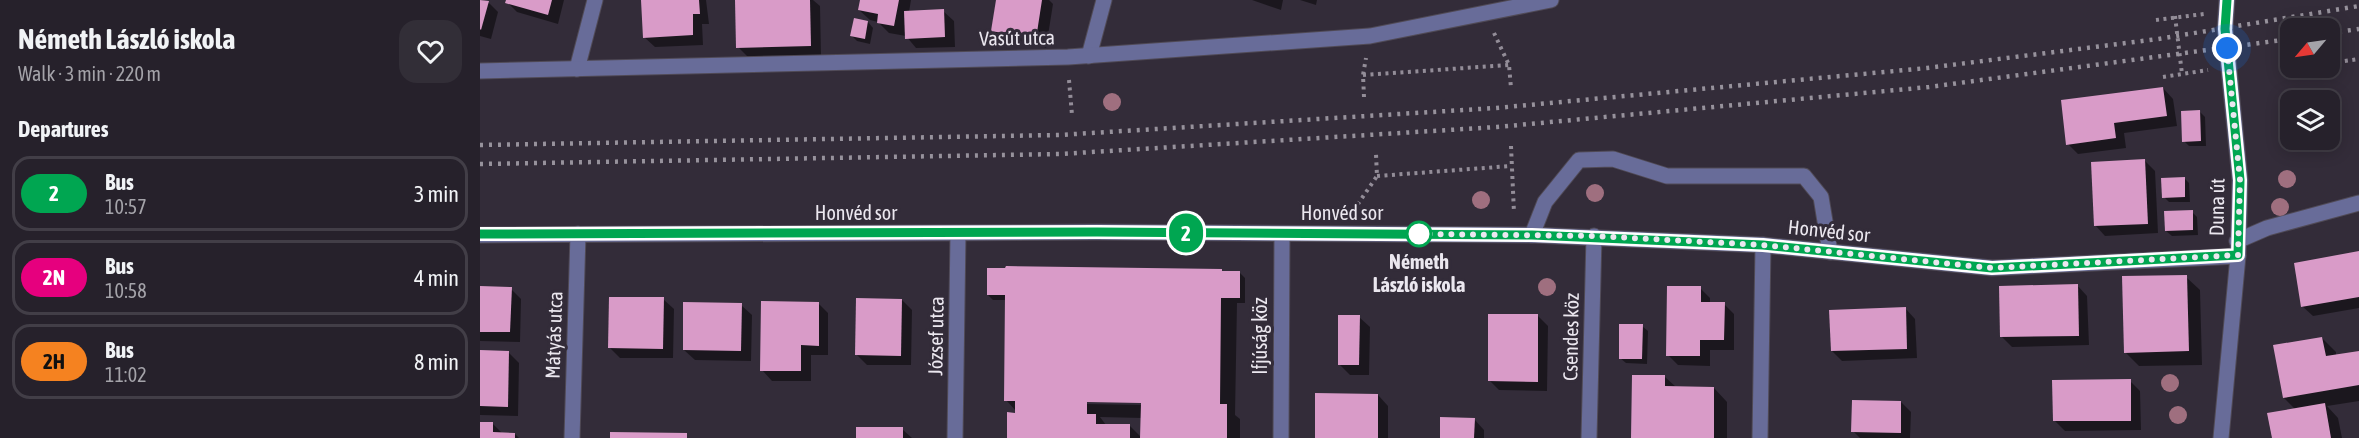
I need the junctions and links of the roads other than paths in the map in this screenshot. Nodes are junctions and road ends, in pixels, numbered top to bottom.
1 (595, 0) edge
2 (1104, 0) edge
3 (1551, 0) edge
4 (2227, 6) edge
5 (1089, 56) junction
6 (577, 69) junction
7 (480, 71) edge
8 (2359, 203) edge
9 (578, 234) junction
10 (958, 234) junction
11 (1282, 234) junction
12 (480, 235) edge
13 (1532, 235) junction
14 (1594, 236) junction
15 (1763, 245) junction
16 (2237, 248) junction
17 (1830, 252) junction
18 (572, 438) edge
19 (956, 438) edge
20 (1281, 438) edge
21 (1589, 438) edge
22 (1760, 438) edge
23 (2222, 438) edge

1 - 6 street
2 - 5 street
3 - 5 street, Vasút utca
4 - 16 street, Duna út
5 - 6 street, Vasút utca
6 - 7 street, Vasút utca
8 - 16 street
9 - 10 street, Honvéd sor
9 - 12 street, Honvéd sor
9 - 18 street, Mátyás utca
10 - 11 street, Honvéd sor
10 - 19 street, József utca
11 - 13 street, Honvéd sor
11 - 20 street, Ifjúság köz
13 - 14 street, Honvéd sor
13 - 17 street
14 - 15 street, Honvéd sor
14 - 21 street, Csendes köz
15 - 17 street, Honvéd sor
15 - 22 street
16 - 17 street, Honvéd sor
16 - 23 street, Duna út

